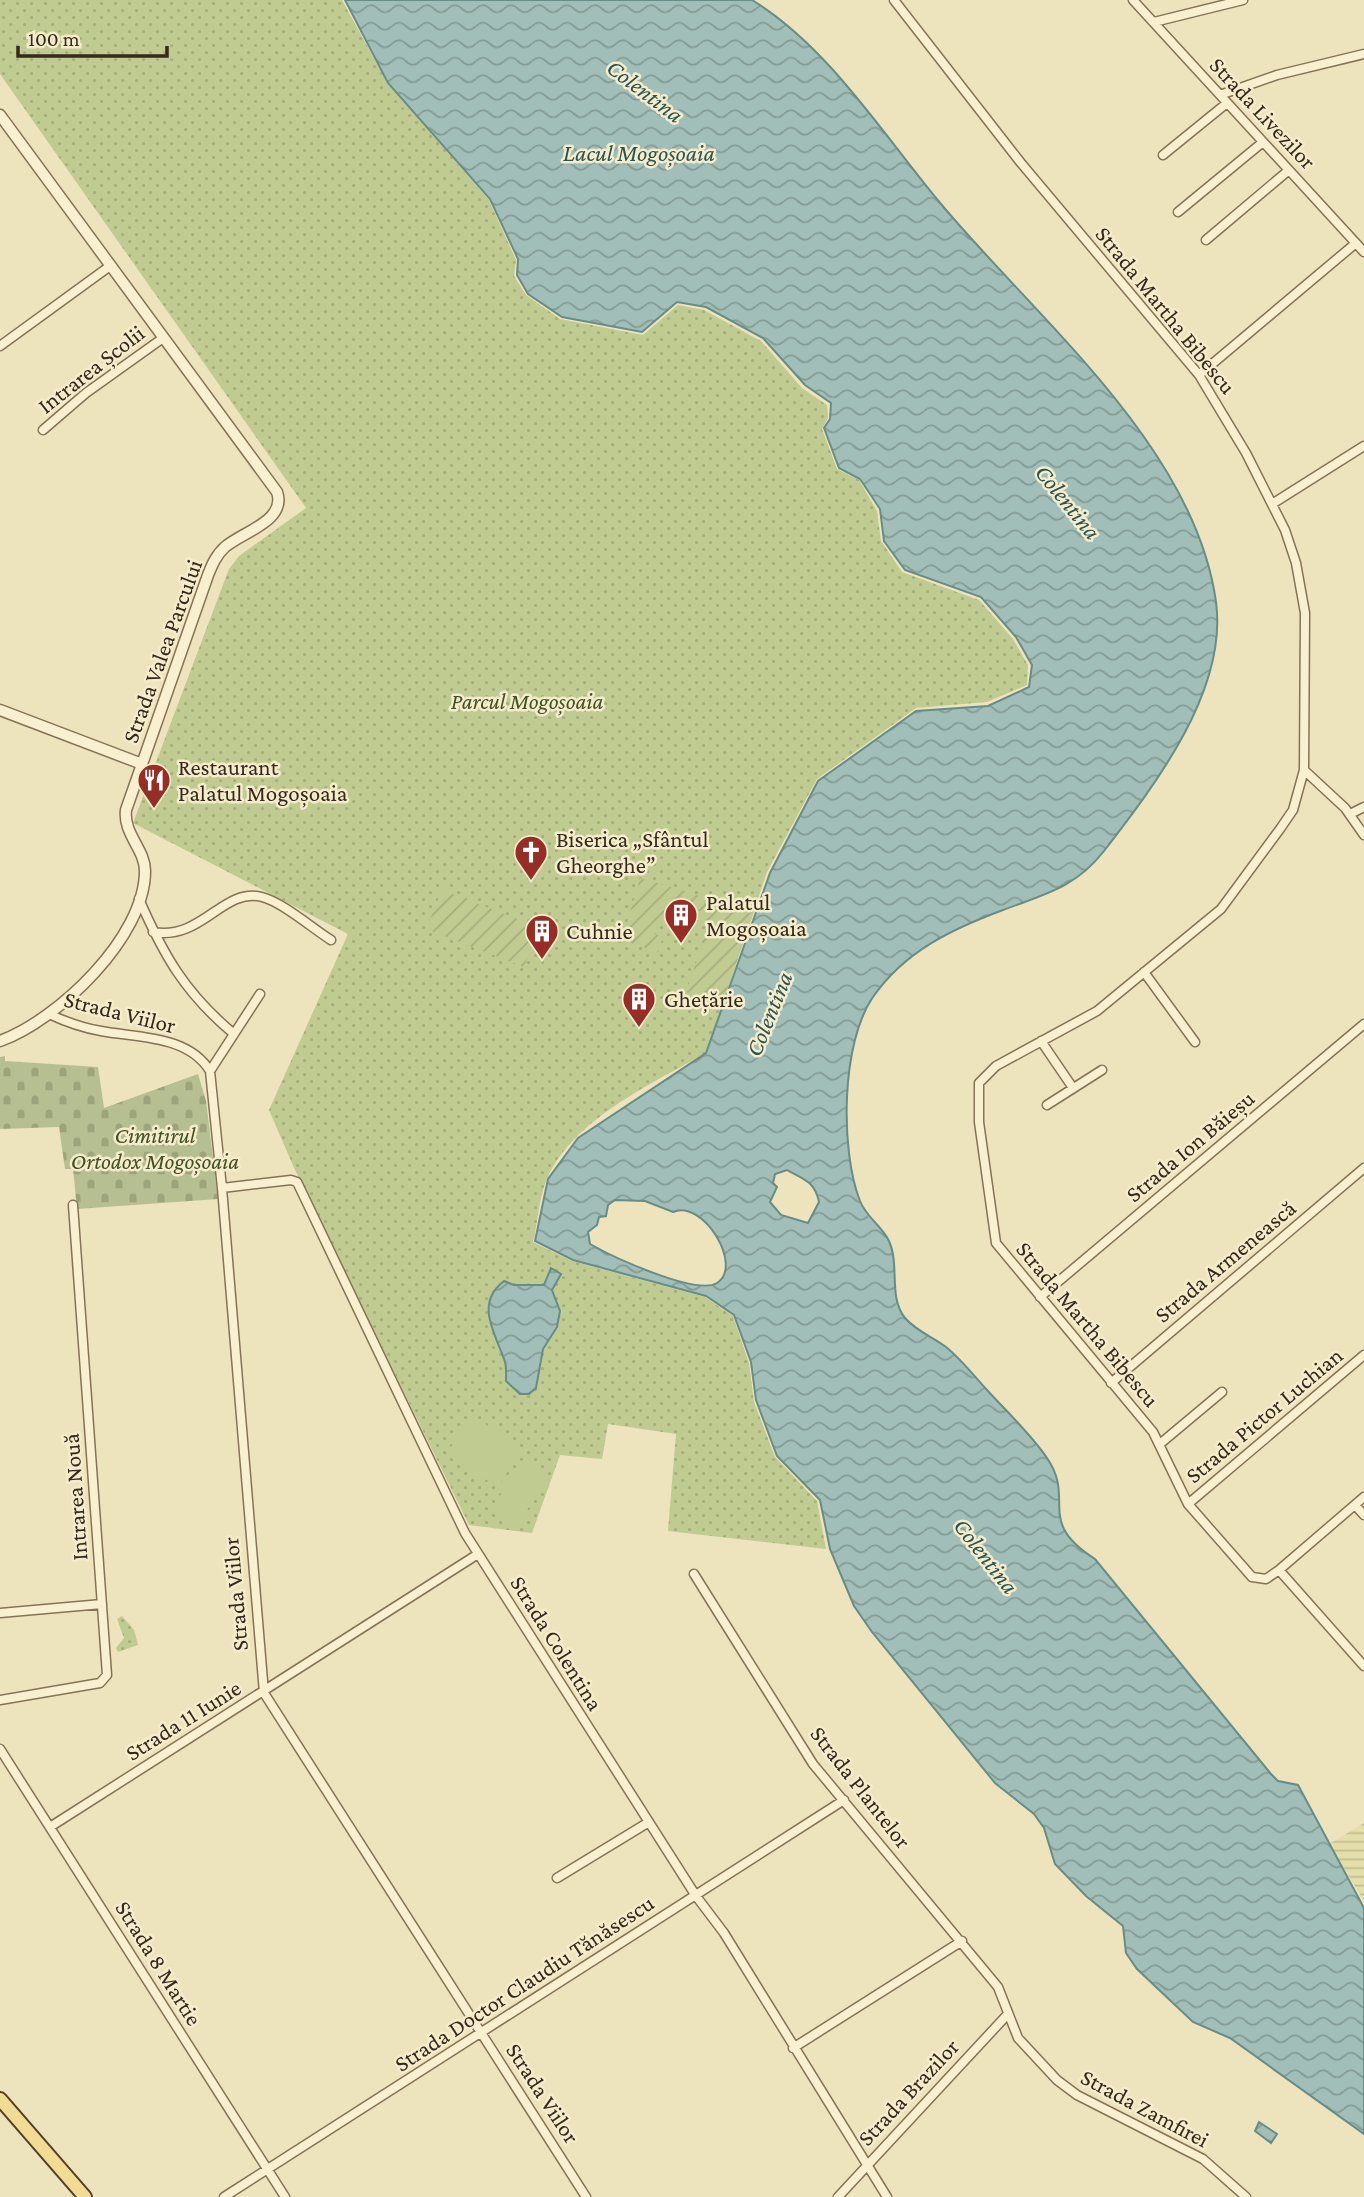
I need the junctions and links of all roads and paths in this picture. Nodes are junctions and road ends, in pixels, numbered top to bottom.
1 (894, 0) edge
2 (1133, 0) edge
3 (1243, 0) edge
4 (1154, 22) junction
5 (1364, 54) edge
6 (1220, 95) junction
7 (1227, 103) junction
8 (0, 115) edge
9 (1263, 142) junction
10 (1163, 155) dead end
11 (1289, 170) junction
12 (1178, 212) dead end
13 (1206, 240) dead end
14 (1356, 243) junction
15 (1364, 252) edge
16 (110, 266) junction
17 (163, 338) junction
18 (0, 346) edge
19 (1199, 375) junction
20 (43, 430) dead end
21 (1364, 446) edge
22 (1272, 504) junction
23 (0, 710) edge
24 (142, 764) junction
25 (1304, 770) junction
26 (1364, 807) edge
27 (1350, 814) junction
28 (1364, 835) edge
29 (139, 899) junction
30 (153, 932) junction
31 (331, 940) dead end
32 (1144, 972) junction
33 (260, 994) dead end
34 (49, 1014) junction
35 (1364, 1024) edge
36 (234, 1034) junction
37 (0, 1041) edge
38 (1041, 1041) junction
39 (1195, 1042) dead end
40 (1102, 1070) dead end
41 (209, 1071) junction
42 (1073, 1088) junction
43 (1047, 1105) dead end
44 (1364, 1168) edge
45 (222, 1188) junction
46 (73, 1205) dead end
47 (1040, 1297) junction
48 (1364, 1355) edge
49 (1111, 1382) junction
50 (1222, 1392) dead end
51 (1161, 1443) junction
52 (1364, 1497) edge
53 (1188, 1504) junction
54 (1355, 1505) junction
55 (1364, 1515) edge
56 (478, 1554) junction
57 (1279, 1570) junction
58 (694, 1574) dead end
59 (102, 1604) junction
60 (0, 1613) edge
61 (1364, 1666) edge
62 (264, 1693) junction
63 (0, 1700) edge
64 (0, 1749) edge
65 (844, 1800) junction
66 (649, 1822) junction
67 (50, 1827) junction
68 (557, 1878) dead end
69 (696, 1896) junction
70 (962, 1941) junction
71 (1007, 2015) junction
72 (481, 2031) junction
73 (793, 2048) junction
74 (0, 2099) edge
75 (866, 2165) junction
76 (268, 2170) junction
77 (85, 2197) edge
78 (224, 2197) edge
79 (285, 2197) edge
80 (586, 2197) edge
81 (838, 2197) edge
82 (887, 2197) edge
83 (1246, 2197) edge

1 - 19 street, Strada Martha Bibescu
2 - 4 street, Strada Livezilor
3 - 4 street
4 - 6 street, Strada Livezilor
5 - 6 street
6 - 7 street, Strada Livezilor
7 - 9 street, Strada Livezilor
7 - 10 street
8 - 16 street, Strada Valea Parcului
9 - 11 street, Strada Livezilor
9 - 12 street
11 - 13 street
11 - 14 street, Strada Livezilor
14 - 15 street, Strada Livezilor
14 - 19 street
16 - 17 street, Strada Valea Parcului
16 - 18 street
17 - 20 street, Intrarea Școlii
17 - 24 street, Strada Valea Parcului
19 - 22 street, Strada Martha Bibescu
21 - 22 street
22 - 25 street, Strada Martha Bibescu
23 - 24 street
24 - 29 street, Strada Valea Parcului
25 - 27 street
25 - 32 street, Strada Martha Bibescu
26 - 27 street
27 - 28 street
29 - 30 street
29 - 34 street, Strada Valea Parcului
30 - 31 street
30 - 36 street
32 - 38 street, Strada Martha Bibescu
32 - 39 street
33 - 36 street
34 - 37 street, Strada Valea Parcului
34 - 41 street, Strada Viilor
35 - 47 street, Strada Ion Băieșu
36 - 41 street
38 - 42 street
38 - 47 street, Strada Martha Bibescu
40 - 42 street
41 - 45 street, Strada Viilor
42 - 43 street
44 - 49 street, Strada Armenească
45 - 56 street, Strada Colentina
45 - 62 street, Strada Viilor
46 - 59 street, Intrarea Nouă
47 - 49 street, Strada Martha Bibescu
48 - 53 street, Strada Pictor Luchian
49 - 51 street, Strada Martha Bibescu
50 - 51 street
51 - 53 street, Strada Martha Bibescu
52 - 54 street
53 - 57 street, Strada Martha Bibescu
54 - 55 street
54 - 57 street
56 - 62 street, Strada 11 Iunie
56 - 66 street, Strada Colentina
57 - 61 street
58 - 65 street, Strada Plantelor
59 - 60 street
59 - 63 street, Intrarea Nouă
62 - 67 street, Strada 11 Iunie
62 - 72 street, Strada Viilor
64 - 67 street, Strada 8 Martie
65 - 69 street, Strada Doctor Claudiu Tănăsescu
65 - 70 street, Strada Plantelor
66 - 68 street
66 - 69 street, Strada Colentina
67 - 76 street, Strada 8 Martie
69 - 72 street, Strada Doctor Claudiu Tănăsescu
69 - 73 street, Strada Colentina
70 - 71 street, Strada Plantelor
70 - 73 street
71 - 75 street, Strada Brazilor
71 - 83 street, Strada Zamfirei
72 - 76 street, Strada Doctor Claudiu Tănăsescu
72 - 80 street, Strada Viilor
73 - 75 street, Strada Colentina
74 - 77 main road
75 - 81 street, Strada Brazilor
75 - 82 street, Strada Colentina
76 - 78 street, Strada Doctor Claudiu Tănăsescu
76 - 79 street, Strada 8 Martie

